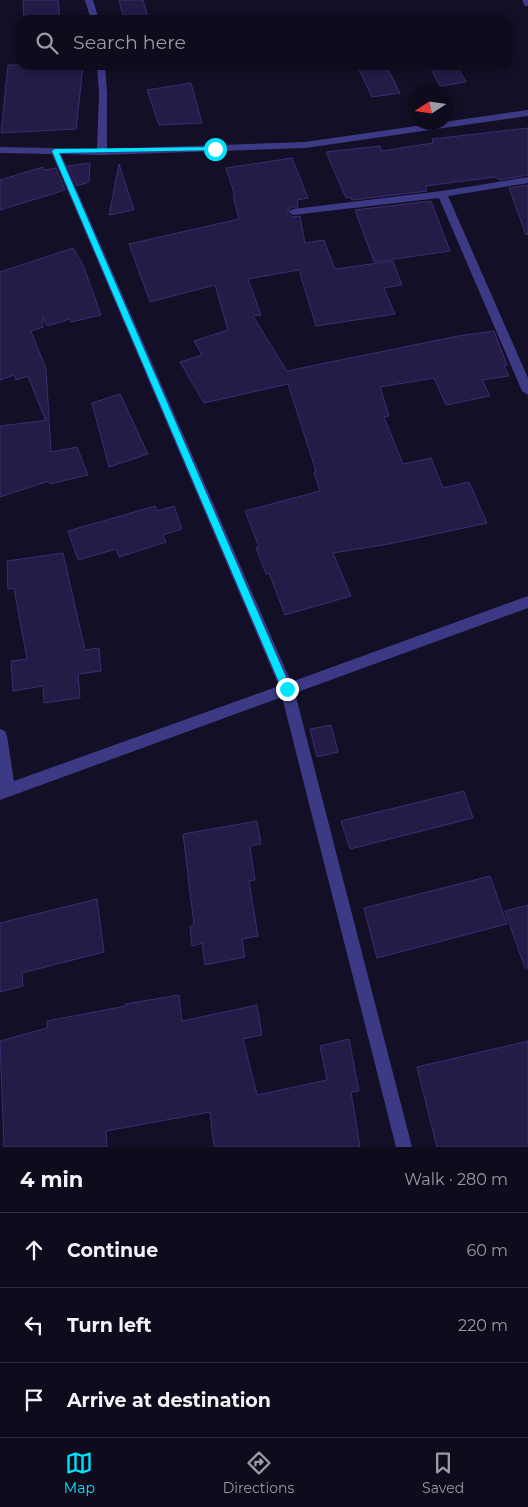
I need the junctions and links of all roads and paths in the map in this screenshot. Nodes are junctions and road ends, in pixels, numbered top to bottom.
1 (89, 0) edge
2 (526, 0) edge
3 (528, 4) edge
4 (94, 15) edge
5 (101, 70) edge
6 (528, 113) edge
7 (0, 150) edge
8 (55, 151) junction
9 (102, 152) junction
10 (528, 180) edge
11 (442, 194) junction
12 (292, 212) dead end
13 (528, 391) edge
14 (528, 602) edge
15 (287, 689) junction
16 (0, 736) edge
17 (4, 791) edge
18 (404, 1147) edge

1 - 4 street
2 - 3 street
5 - 9 street
6 - 9 street
7 - 8 street
8 - 9 street
8 - 15 street
10 - 11 street
11 - 12 street
11 - 13 street
14 - 15 street
15 - 17 street
15 - 18 street
16 - 17 street

